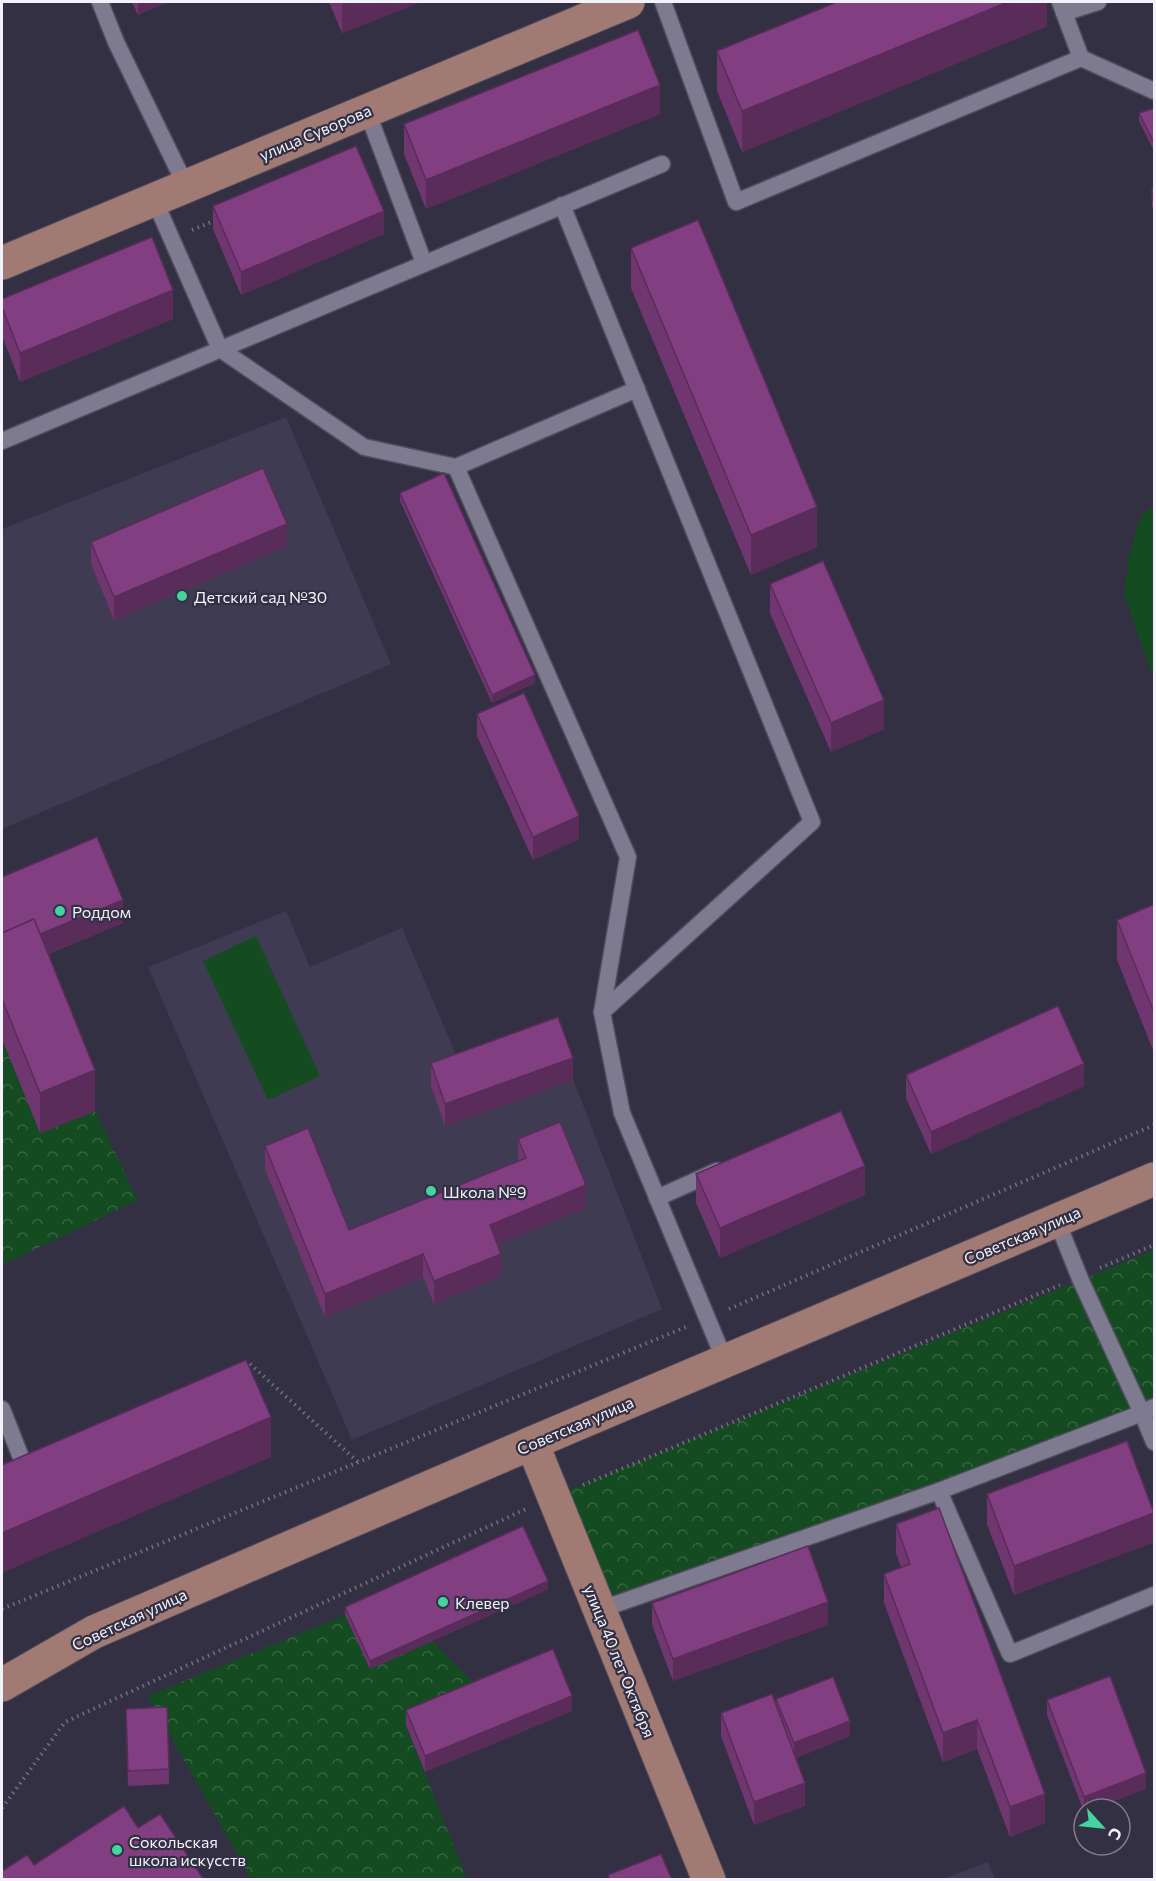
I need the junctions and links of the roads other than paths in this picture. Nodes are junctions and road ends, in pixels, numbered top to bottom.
1 (100, 2) edge
2 (628, 2) edge
3 (663, 2) edge
4 (1098, 2) edge
5 (1062, 7) edge
6 (1081, 58) junction
7 (1155, 91) edge
8 (367, 111) junction
9 (662, 164) dead end
10 (186, 186) junction
11 (154, 200) junction
12 (562, 205) junction
13 (2, 263) edge
14 (424, 263) junction
15 (220, 349) junction
16 (637, 389) junction
17 (2, 441) edge
18 (456, 467) junction
19 (602, 1012) junction
20 (734, 1163) edge
21 (1155, 1179) edge
22 (657, 1198) junction
23 (1057, 1221) junction
24 (725, 1361) junction
25 (2, 1409) edge
26 (1148, 1410) edge
27 (1155, 1442) edge
28 (532, 1443) junction
29 (22, 1460) edge
30 (939, 1491) junction
31 (1155, 1595) edge
32 (599, 1610) junction
33 (2, 1685) edge
34 (709, 1880) edge

1 - 10 lane
2 - 8 main road, улица Суворова
3 - 6 lane
4 - 5 lane
5 - 6 lane
6 - 7 lane
8 - 10 main road, улица Суворова
8 - 14 lane
9 - 12 lane
10 - 11 main road, улица Суворова
11 - 13 main road, улица Суворова
11 - 15 lane
12 - 14 lane
12 - 16 lane
14 - 15 lane
15 - 17 lane
15 - 18 lane
16 - 18 lane
16 - 19 lane
18 - 19 lane
19 - 22 lane
20 - 22 lane
21 - 23 main road, Советская улица
22 - 24 lane
23 - 24 main road, Советская улица
23 - 26 lane
24 - 28 main road, Советская улица
25 - 29 lane
26 - 27 lane
26 - 30 lane
28 - 32 main road, улица 40 лет Октября
28 - 33 main road, Советская улица
30 - 31 lane
30 - 32 lane
32 - 34 main road, улица 40 лет Октября

